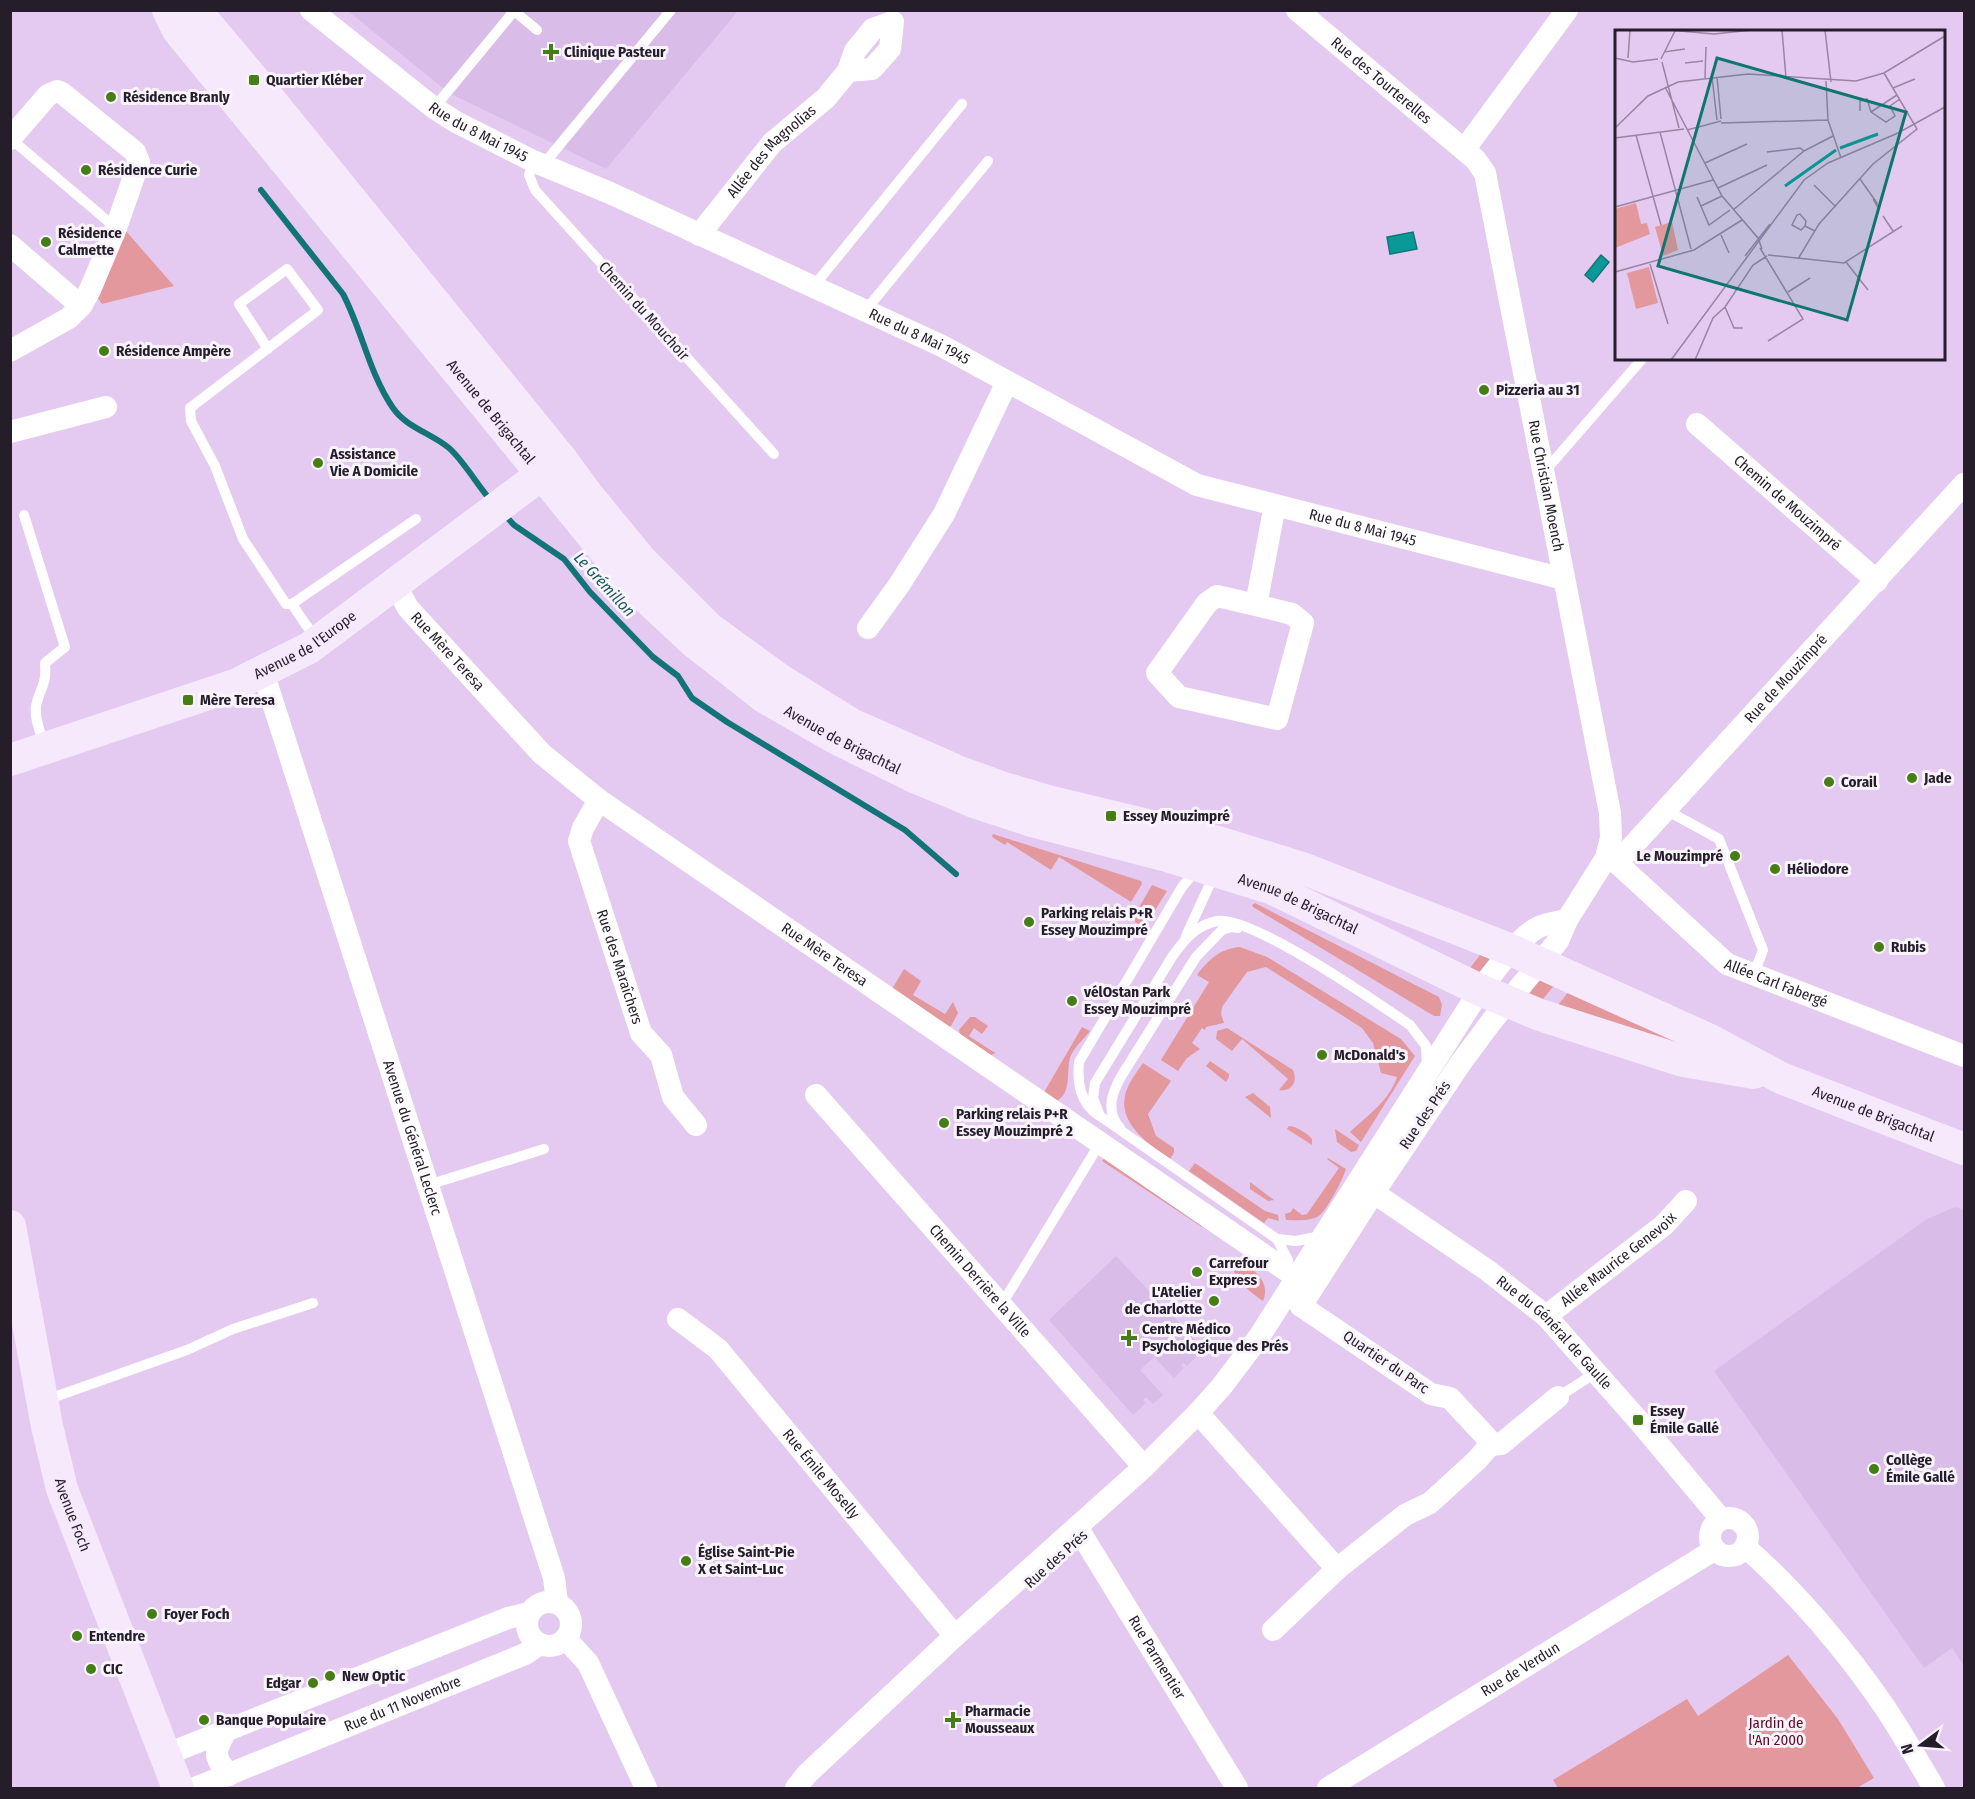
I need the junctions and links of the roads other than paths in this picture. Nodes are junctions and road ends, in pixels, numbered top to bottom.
1 (168, 10) edge
2 (195, 10) edge
3 (311, 10) edge
4 (671, 10) edge
5 (1297, 10) edge
6 (1567, 10) edge
7 (514, 11) edge
8 (899, 16) edge
9 (537, 30) dead end
10 (962, 105) dead end
11 (434, 108) junction
12 (11, 139) edge
13 (1464, 150) junction
14 (988, 161) dead end
15 (538, 163) junction
16 (116, 228) junction
17 (699, 235) junction
18 (10, 245) edge
19 (813, 287) junction
20 (81, 306) junction
21 (866, 311) junction
22 (268, 349) junction
23 (10, 351) edge
24 (1641, 360) edge
25 (1007, 382) junction
26 (106, 407) dead end
27 (1697, 424) dead end
28 (10, 432) edge
29 (774, 454) dead end
30 (1543, 473) junction
31 (540, 476) junction
32 (1965, 484) edge
33 (1275, 505) junction
34 (24, 515) dead end
35 (416, 519) dead end
36 (1564, 579) junction
37 (1877, 581) junction
38 (395, 584) junction
39 (292, 604) junction
40 (1256, 604) junction
41 (868, 628) dead end
42 (320, 641) junction
43 (263, 672) junction
44 (45, 748) junction
45 (10, 760) edge
46 (599, 800) junction
47 (1666, 810) junction
48 (1611, 861) junction
49 (1216, 867) junction
50 (1333, 891) dead end
51 (1383, 901) junction
52 (1567, 920) junction
53 (1259, 931) junction
54 (1185, 938) junction
55 (1511, 950) junction
56 (1540, 964) junction
57 (1754, 974) junction
58 (1494, 996) junction
59 (1461, 1033) junction
60 (1965, 1056) edge
61 (1428, 1072) junction
62 (1781, 1078) junction
63 (816, 1095) dead end
64 (1100, 1116) junction
65 (696, 1125) dead end
66 (1124, 1133) junction
67 (1100, 1143) junction
68 (544, 1149) dead end
69 (1965, 1149) edge
70 (1369, 1182) junction
71 (428, 1185) junction
72 (1686, 1201) dead end
73 (1343, 1222) junction
74 (10, 1226) edge
75 (1322, 1236) junction
76 (1277, 1239) junction
77 (1305, 1273) junction
78 (313, 1303) dead end
79 (1002, 1304) junction
80 (1287, 1306) junction
81 (1546, 1316) junction
82 (678, 1319) dead end
83 (1597, 1372) junction
84 (1558, 1397) joint
85 (43, 1401) junction
86 (1201, 1416) junction
87 (1490, 1445) junction
88 (1144, 1467) junction
89 (1721, 1519) junction
90 (1079, 1531) junction
91 (1745, 1547) junction
92 (1714, 1550) junction
93 (1337, 1569) junction
94 (557, 1603) junction
95 (529, 1613) junction
96 (1273, 1630) dead end
97 (955, 1636) junction
98 (566, 1639) junction
99 (540, 1644) junction
100 (226, 1731) junction
101 (165, 1755) junction
102 (229, 1775) junction
103 (178, 1788) edge
104 (195, 1788) edge
105 (646, 1788) edge
106 (795, 1788) edge
107 (802, 1788) edge
108 (1237, 1788) edge
109 (1328, 1788) edge
110 (1934, 1788) edge

1 - 31 main road, Avenue de Brigachtal
2 - 31 main road, Avenue de Brigachtal
3 - 11 street, Rue du 8 Mai 1945
4 - 15 lane
5 - 13 street, Rue des Tourterelles
6 - 13 street
7 - 9 lane
7 - 11 lane
8 - 17 street, Allée des Magnolias
10 - 19 lane
11 - 15 street, Rue du 8 Mai 1945
12 - 16 lane
12 - 16 street
13 - 30 street, Rue Christian Moench
14 - 21 lane
15 - 17 street, Rue du 8 Mai 1945
15 - 29 lane, Chemin du Mouchoir
16 - 20 street
17 - 19 street, Rue du 8 Mai 1945
18 - 20 street
19 - 21 street, Rue du 8 Mai 1945
20 - 23 street
21 - 25 street, Rue du 8 Mai 1945
22 - 22 lane
22 - 39 lane
24 - 30 lane
25 - 33 street, Rue du 8 Mai 1945
25 - 41 street
26 - 28 street
27 - 37 street, Chemin de Mouzimpré
30 - 36 street, Rue Christian Moench
31 - 38 main road, Avenue de l'Europe
31 - 49 main road, Avenue de Brigachtal
31 - 51 main road, Avenue de Brigachtal
32 - 37 street, Rue de Mouzimpré
33 - 36 street, Rue du 8 Mai 1945
33 - 40 street
34 - 44 lane
35 - 39 lane
36 - 48 street, Rue Christian Moench
37 - 47 street, Rue de Mouzimpré
38 - 42 main road, Avenue de l'Europe
38 - 46 street, Rue Mère Teresa
39 - 42 lane
40 - 40 street
42 - 43 main road, Avenue de l'Europe
43 - 44 main road, Avenue de l'Europe
43 - 71 street, Avenue du Général Leclerc
44 - 45 main road, Avenue de l'Europe
46 - 65 street, Rue des Maraîchers
46 - 67 street, Rue Mère Teresa
47 - 48 street, Rue de Mouzimpré
47 - 57 lane
48 - 52 street, Rue des Prés
48 - 57 street, Allée Carl Fabergé
49 - 54 lane
49 - 58 main road, Avenue de Brigachtal
49 - 64 lane
50 - 51 lane
51 - 55 main road, Avenue de Brigachtal
52 - 55 street, Rue des Prés
52 - 56 street, Rue des Prés
53 - 54 lane
53 - 61 lane
53 - 66 lane
54 - 64 lane
55 - 56 main road, Avenue de Brigachtal
55 - 58 street, Rue des Prés
56 - 58 street, Rue des Prés
56 - 62 main road, Avenue de Brigachtal
57 - 60 street, Allée Carl Fabergé
58 - 59 street, Rue des Prés
58 - 59 street, Rue des Prés
58 - 62 main road, Avenue de Brigachtal
59 - 61 street, Rue des Prés
59 - 70 street, Rue des Prés
61 - 70 street, Rue des Prés
62 - 69 main road, Avenue de Brigachtal
63 - 79 street, Chemin Derrière la Ville
64 - 66 lane
66 - 76 lane
67 - 77 street, Rue Mère Teresa
67 - 79 lane
68 - 71 lane
70 - 73 lane, Rue des Prés
70 - 75 street, Rue des Prés
70 - 77 street, Rue des Prés
70 - 81 street, Rue du Général de Gaulle
71 - 94 street, Avenue du Général Leclerc
72 - 81 street, Allée Maurice Genevoix
73 - 75 lane
73 - 77 lane, Rue des Prés
74 - 85 main road, Avenue Foch
75 - 76 lane
75 - 77 street, Rue des Prés
76 - 77 lane
77 - 80 street, Rue des Prés
77 - 80 street, Rue des Prés
78 - 85 lane
79 - 88 street, Chemin Derrière la Ville
80 - 86 street, Rue des Prés
80 - 87 street, Quartier du Parc
81 - 83 street, Rue du Général de Gaulle
82 - 97 street, Rue Émile Moselly
83 - 84 lane
83 - 89 street, Rue du Général de Gaulle
84 - 87 street
85 - 101 main road, Avenue Foch
86 - 88 street, Rue des Prés
86 - 90 lane, Rue des Prés
86 - 93 street
87 - 93 street
88 - 90 street, Rue des Prés
89 - 91 street
89 - 92 street
90 - 97 street, Rue des Prés
90 - 107 lane, Rue des Prés
90 - 108 street, Rue Parmentier
91 - 92 street
91 - 110 street
92 - 109 street, Rue de Verdun
93 - 96 street
94 - 95 street
94 - 98 street
95 - 99 street
95 - 100 street
97 - 106 street, Rue des Prés
98 - 99 street
98 - 105 street
99 - 102 street, Rue du 11 Novembre
100 - 101 street
100 - 102 street
101 - 103 main road, Avenue Foch
102 - 104 street, Rue du 11 Novembre

